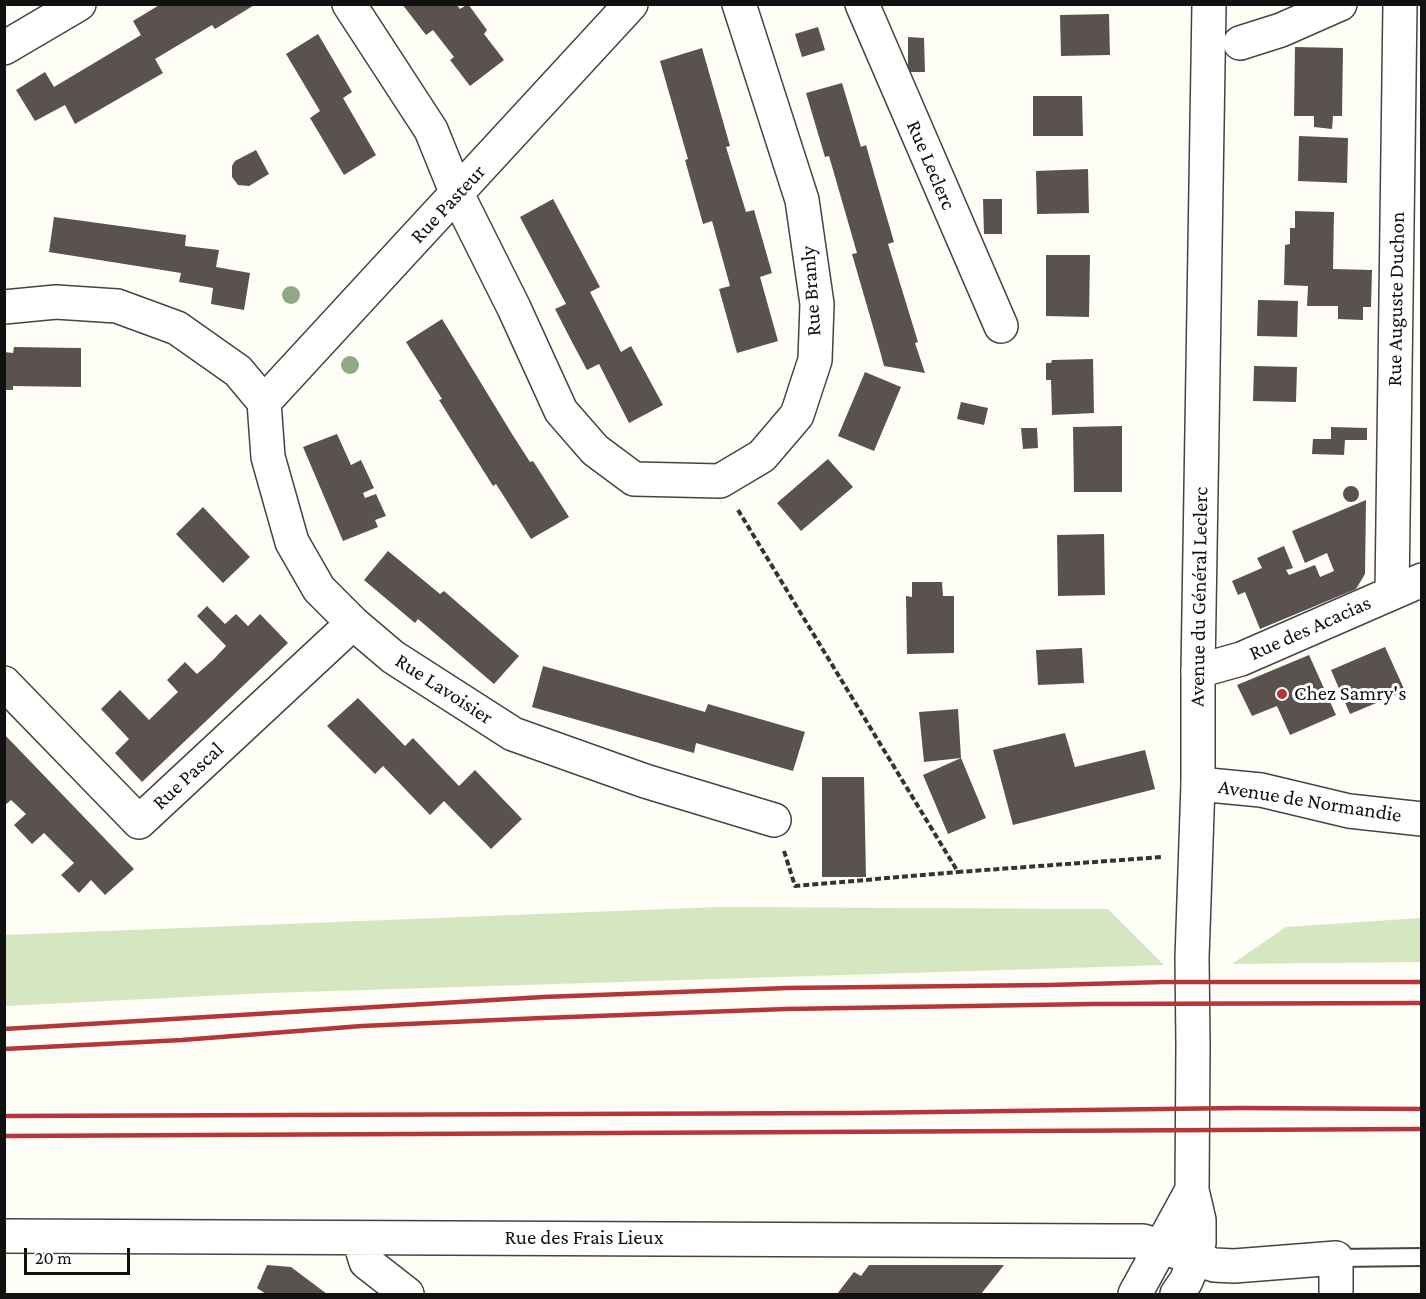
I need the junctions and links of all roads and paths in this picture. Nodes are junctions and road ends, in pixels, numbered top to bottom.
1 (79, 4) edge
2 (349, 4) edge
3 (631, 4) edge
4 (739, 4) edge
5 (862, 4) edge
6 (1209, 4) edge
7 (1340, 4) edge
8 (1401, 4) edge
9 (1240, 43) dead end
10 (4, 48) edge
11 (457, 194) junction
12 (4, 307) edge
13 (1001, 326) dead end
14 (264, 402) junction
15 (720, 481) junction
16 (1407, 587) edge
17 (353, 623) junction
18 (1198, 672) junction
19 (4, 683) edge
20 (1198, 784) junction
21 (1422, 819) edge
22 (774, 820) joint
23 (1196, 857) junction
24 (958, 872) junction
25 (1192, 1190) junction
26 (4, 1236) edge
27 (359, 1239) junction
28 (1162, 1247) junction
29 (1422, 1257) edge
30 (1336, 1258) junction
31 (1195, 1259) junction
32 (1144, 1288) edge
33 (407, 1294) edge
34 (1177, 1294) edge
35 (1336, 1294) edge

1 - 10 street
2 - 11 street
3 - 11 street, Rue Pasteur
4 - 15 street, Rue Branly
5 - 13 street, Rue Leclerc
6 - 18 street, Avenue du Général Leclerc
7 - 9 street
8 - 16 street, Rue Auguste Duchon
11 - 14 street, Rue Pasteur
11 - 15 street
12 - 14 street
14 - 17 street, Rue Lavoisier
15 - 24 path
16 - 18 street, Rue des Acacias
17 - 19 street, Rue Pascal
17 - 22 street, Rue Lavoisier
18 - 20 street, Avenue du Général Leclerc
20 - 21 street, Avenue de Normandie
20 - 23 street, Avenue du Général Leclerc
22 - 24 path
23 - 24 path
23 - 25 street, Avenue du Général Leclerc
25 - 28 street
25 - 31 street
26 - 27 street, Rue des Frais Lieux
27 - 28 street, Rue des Frais Lieux
27 - 33 street
28 - 31 street, Rue des Frais Lieux
28 - 32 street
29 - 30 lane
30 - 31 street, Rue des Frais Lieux
30 - 35 street
31 - 34 street

